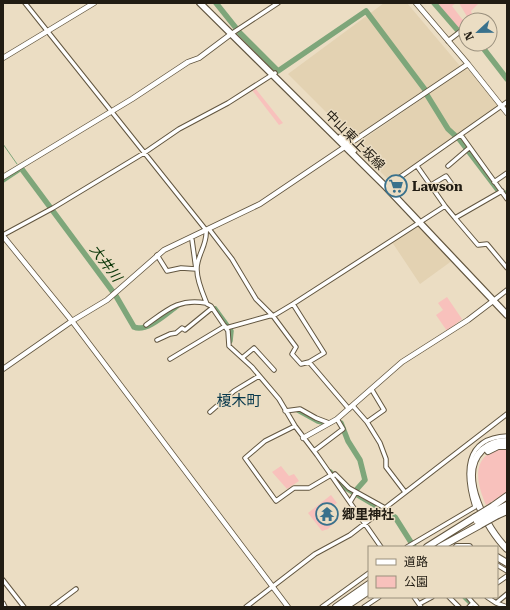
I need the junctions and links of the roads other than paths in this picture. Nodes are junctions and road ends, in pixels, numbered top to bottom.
1 (25, 3) edge
2 (94, 3) edge
3 (200, 3) edge
4 (205, 3) edge
5 (278, 3) edge
6 (416, 3) edge
7 (48, 30) junction
8 (235, 31) junction
9 (458, 33) edge
10 (448, 41) junction
11 (3, 58) edge
12 (468, 64) junction
13 (274, 74) junction
14 (507, 102) edge
15 (502, 106) junction
16 (111, 111) junction
17 (507, 113) edge
18 (458, 137) junction
19 (348, 146) junction
20 (468, 149) junction
21 (144, 154) junction
22 (417, 166) junction
23 (448, 166) dead end
24 (507, 173) edge
25 (3, 177) edge
26 (494, 182) junction
27 (451, 183) dead end
28 (431, 185) junction
29 (388, 186) junction
30 (502, 191) junction
31 (507, 199) edge
32 (445, 206) junction
33 (456, 218) junction
34 (422, 221) junction
35 (208, 229) junction
36 (3, 236) edge
37 (192, 240) dead end
38 (157, 255) junction
39 (507, 268) edge
40 (196, 269) junction
41 (507, 290) edge
42 (495, 300) junction
43 (206, 303) junction
44 (293, 304) junction
45 (212, 308) junction
46 (507, 310) edge
47 (507, 315) edge
48 (273, 316) junction
49 (72, 321) junction
50 (146, 325) dead end
51 (227, 327) junction
52 (157, 340) dead end
53 (242, 358) junction
54 (170, 359) dead end
55 (308, 362) junction
56 (3, 369) edge
57 (274, 370) dead end
58 (259, 376) junction
59 (372, 390) junction
60 (351, 407) junction
61 (285, 411) junction
62 (210, 412) dead end
63 (507, 414) edge
64 (337, 419) junction
65 (367, 422) junction
66 (329, 423) junction
67 (295, 426) junction
68 (507, 436) edge
69 (303, 438) junction
70 (507, 441) edge
71 (507, 446) edge
72 (314, 451) junction
73 (332, 476) junction
74 (405, 492) junction
75 (355, 493) junction
76 (507, 496) edge
77 (350, 502) junction
78 (507, 505) edge
79 (383, 509) junction
80 (496, 511) junction
81 (507, 511) edge
82 (477, 521) junction
83 (365, 522) junction
84 (507, 544) edge
85 (410, 545) edge
86 (380, 546) edge
87 (430, 546) edge
88 (441, 546) edge
89 (507, 549) edge
90 (498, 558) edge
91 (507, 563) edge
92 (498, 566) edge
93 (507, 571) edge
94 (368, 574) edge
95 (507, 576) edge
96 (3, 580) edge
97 (498, 582) edge
98 (272, 587) junction
99 (76, 589) dead end
100 (366, 592) edge
101 (507, 594) edge
102 (378, 598) edge
103 (431, 598) edge
104 (450, 598) edge
105 (469, 598) edge
106 (489, 598) edge
107 (496, 602) junction
108 (3, 603) edge
109 (473, 603) junction
110 (346, 606) edge
111 (420, 606) edge
112 (6, 607) edge
113 (24, 607) edge
114 (52, 607) edge
115 (246, 607) edge
116 (288, 607) edge
117 (322, 607) edge
118 (336, 607) edge
119 (364, 607) edge
120 (459, 607) edge
121 (469, 607) edge
122 (477, 607) edge
123 (507, 607) edge

1 - 7 street
2 - 7 street
3 - 8 main road, 中山東上坂線
4 - 8 main road, 中山東上坂線
5 - 8 street
6 - 10 street
7 - 11 street
7 - 16 street
8 - 13 main road, 中山東上坂線
8 - 16 street
9 - 10 street
10 - 12 street
12 - 15 street
12 - 19 street
13 - 19 main road, 中山東上坂線
13 - 21 street
14 - 15 street
15 - 17 street
15 - 18 street
16 - 21 street
16 - 25 street
18 - 20 street
18 - 22 street
19 - 29 main road, 中山東上坂線
19 - 35 street
20 - 23 street
20 - 26 street
21 - 35 street
21 - 36 street
22 - 28 street
22 - 29 street
24 - 26 street
26 - 30 street
27 - 28 street
28 - 32 street
29 - 34 main road, 中山東上坂線
30 - 31 street
30 - 33 street
32 - 33 street
32 - 34 street
33 - 39 street
34 - 42 main road, 中山東上坂線
34 - 44 street
35 - 38 street
35 - 40 street
35 - 48 street
36 - 49 street
37 - 40 street
38 - 40 street
38 - 49 street
40 - 43 street
41 - 42 street
42 - 46 main road, 中山東上坂線
42 - 47 main road, 中山東上坂線
42 - 59 street
43 - 45 street
43 - 50 street
44 - 48 street
44 - 55 street
45 - 51 street
45 - 52 street
48 - 51 street
48 - 55 street
49 - 56 street
49 - 98 street
51 - 53 street
51 - 54 street
53 - 57 street
53 - 58 street
55 - 60 street
58 - 61 street
58 - 62 street
59 - 60 street
59 - 65 street
60 - 64 street
60 - 65 street
61 - 66 street
61 - 67 street
63 - 74 street
64 - 66 street
64 - 72 street
65 - 74 street
66 - 69 street
67 - 69 street
67 - 73 street
68 - 85 street
69 - 72 street
70 - 89 highway
71 - 84 highway
72 - 73 street
73 - 75 street
73 - 77 street
74 - 79 street
75 - 77 street
75 - 79 street
76 - 80 highway
77 - 83 street
78 - 80 highway
79 - 83 street
80 - 81 highway
80 - 82 highway, bridge
80 - 82 highway, bridge
82 - 87 highway
82 - 88 highway
83 - 86 street
83 - 98 street
90 - 91 highway
92 - 93 street
94 - 117 street
95 - 97 street
96 - 113 street
98 - 115 street
98 - 116 street
99 - 114 street
100 - 110 highway
100 - 118 highway
101 - 107 street
102 - 119 street
103 - 111 street
104 - 120 street
105 - 109 street
106 - 107 street
107 - 123 street
108 - 112 street
109 - 121 street
109 - 122 street

